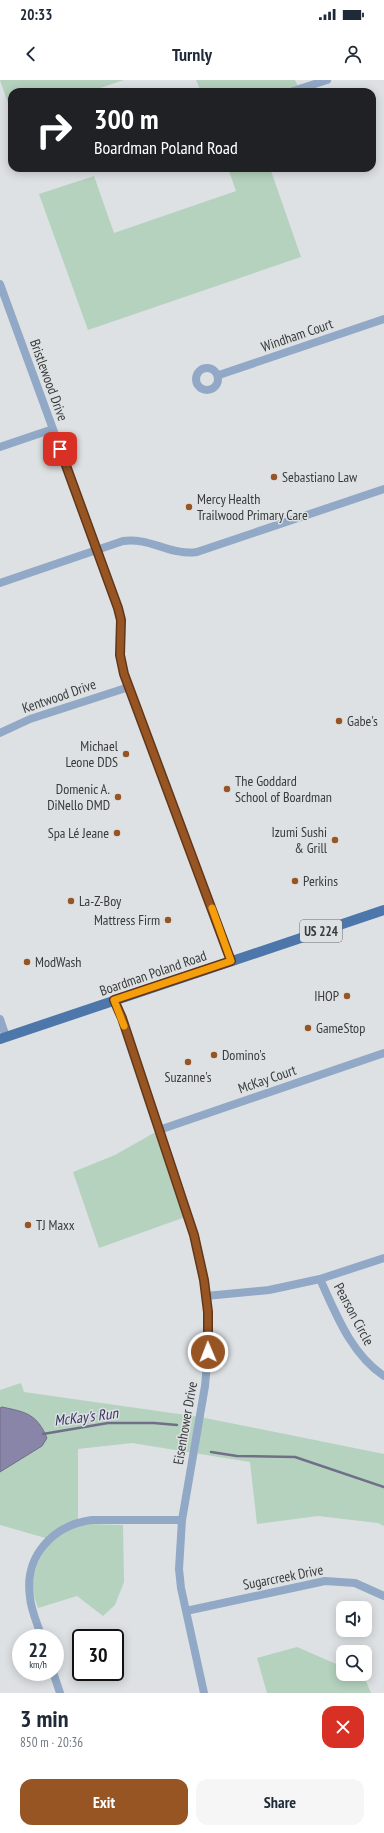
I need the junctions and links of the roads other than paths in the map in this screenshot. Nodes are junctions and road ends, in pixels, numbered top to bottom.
1 (327, 80) edge
2 (302, 88) edge
3 (0, 284) edge
4 (5, 309) edge
5 (384, 319) edge
6 (219, 375) dead end
7 (53, 429) junction
8 (0, 447) edge
9 (384, 488) edge
10 (97, 550) junction
11 (0, 583) edge
12 (128, 686) junction
13 (0, 734) edge
14 (384, 910) edge
15 (231, 961) junction
16 (114, 1000) junction
17 (0, 1019) edge
18 (3, 1038) edge
19 (384, 1053) edge
20 (159, 1130) junction
21 (384, 1258) edge
22 (320, 1279) junction
23 (206, 1296) junction
24 (384, 1376) edge
25 (182, 1520) junction
26 (384, 1596) edge
27 (186, 1611) junction
28 (39, 1629) edge
29 (56, 1681) edge
30 (60, 1693) edge
31 (204, 1693) edge

1 - 2 street
3 - 4 street, Bristlewood Drive
4 - 7 street, Bristlewood Drive
5 - 6 street, Windham Court
7 - 8 street
7 - 10 street, Bristlewood Drive
9 - 10 street
10 - 11 street
10 - 12 street, Bristlewood Drive
12 - 13 street, Kentwood Drive
12 - 15 street, Bristlewood Drive
14 - 15 main road, Boardman Poland Road / US 224
15 - 16 main road, Boardman Poland Road / US 224
16 - 18 main road, Boardman Poland Road / US 224
16 - 20 street, Eisenhower Drive
17 - 18 street
19 - 20 street, McKay Court
20 - 23 street, Eisenhower Drive
21 - 22 street, Pearson Circle
22 - 23 street, Pearson Circle
22 - 24 street, Pearson Circle
23 - 25 street, Eisenhower Drive
25 - 27 street, Eisenhower Drive
25 - 28 street
26 - 27 street, Sugarcreek Drive
27 - 31 street, Eisenhower Drive
29 - 30 street

